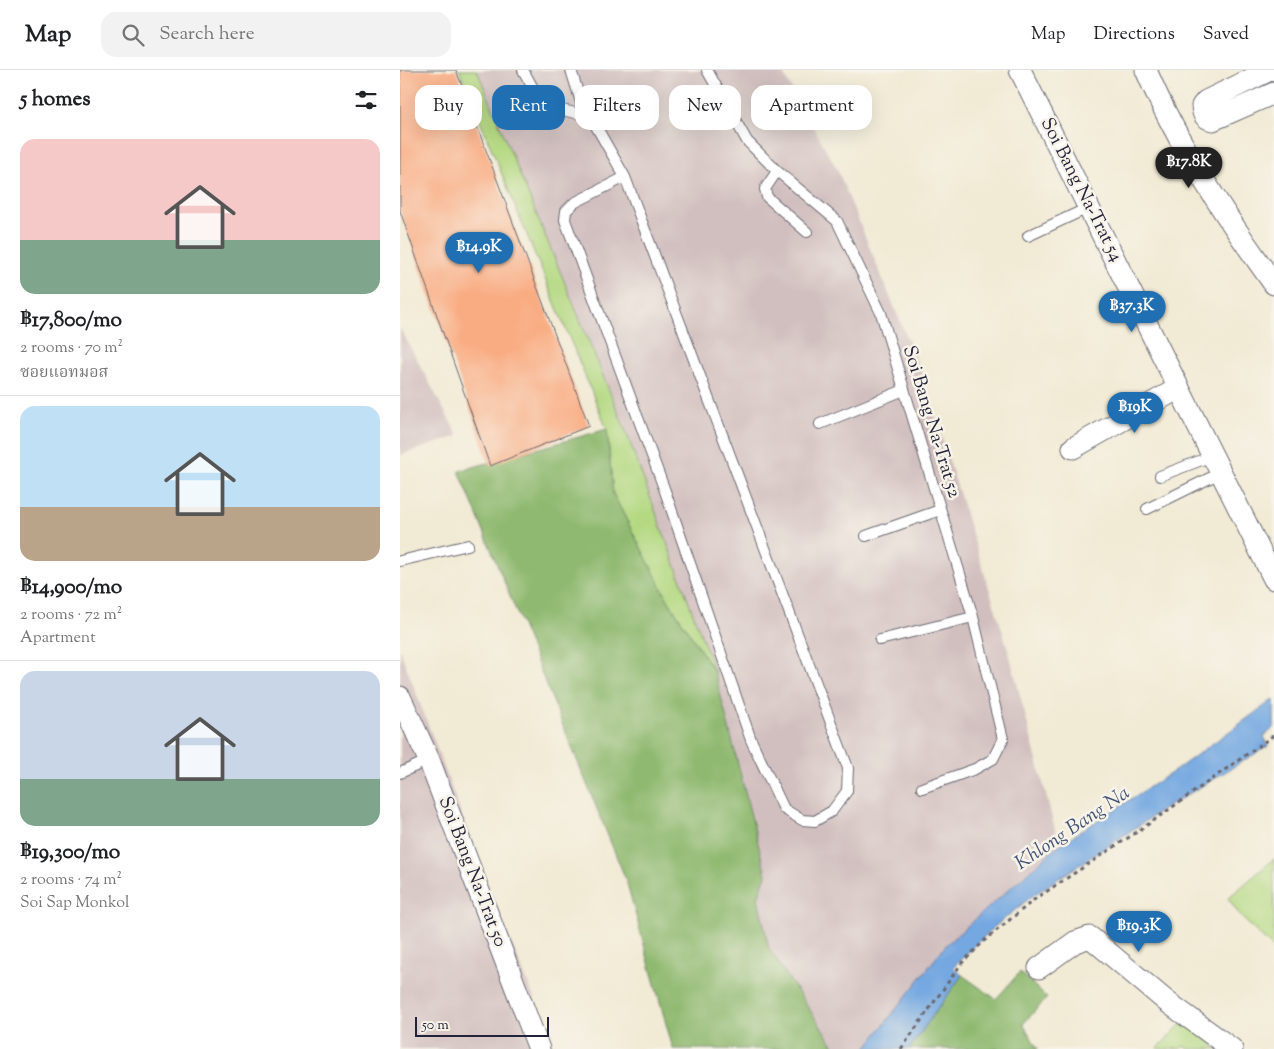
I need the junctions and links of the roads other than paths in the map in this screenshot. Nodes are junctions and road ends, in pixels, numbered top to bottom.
1 (523, 70) edge
2 (571, 70) edge
3 (706, 70) edge
4 (1020, 70) edge
5 (1146, 70) edge
6 (1270, 70) edge
7 (576, 85) edge
8 (1274, 93) edge
9 (575, 113) edge
10 (598, 130) edge
11 (777, 171) junction
12 (625, 178) junction
13 (1090, 207) junction
14 (807, 232) dead end
15 (1028, 236) dead end
16 (1274, 284) edge
17 (1179, 388) junction
18 (904, 390) junction
19 (820, 424) dead end
20 (1073, 448) dead end
21 (1216, 465) junction
22 (1160, 476) dead end
23 (1147, 509) dead end
24 (940, 510) junction
25 (866, 536) dead end
26 (468, 545) dead end
27 (400, 561) edge
28 (1274, 579) edge
29 (973, 618) junction
30 (880, 640) dead end
31 (400, 698) edge
32 (429, 760) junction
33 (400, 773) edge
34 (922, 788) dead end
35 (1039, 968) dead end
36 (539, 1049) edge
37 (1232, 1049) edge

1 - 9 lane
2 - 7 lane
3 - 11 lane, Soi Bang Na-Trat 52
4 - 13 street, Soi Bang Na-Trat 54
5 - 16 street
6 - 8 street
10 - 12 lane
11 - 14 lane
11 - 18 lane, Soi Bang Na-Trat 52
12 - 12 lane
13 - 15 lane
13 - 17 street, Soi Bang Na-Trat 54
17 - 20 street
17 - 21 street, Soi Bang Na-Trat 54
18 - 19 lane
18 - 24 lane, Soi Bang Na-Trat 52
21 - 22 lane
21 - 23 lane
21 - 28 street, Soi Bang Na-Trat 54
24 - 25 lane
24 - 29 lane, Soi Bang Na-Trat 52
26 - 27 lane
29 - 30 lane
29 - 34 lane, Soi Bang Na-Trat 52
31 - 32 street, Soi Bang Na-Trat 50
32 - 33 lane
32 - 36 street, Soi Bang Na-Trat 50
35 - 37 street

